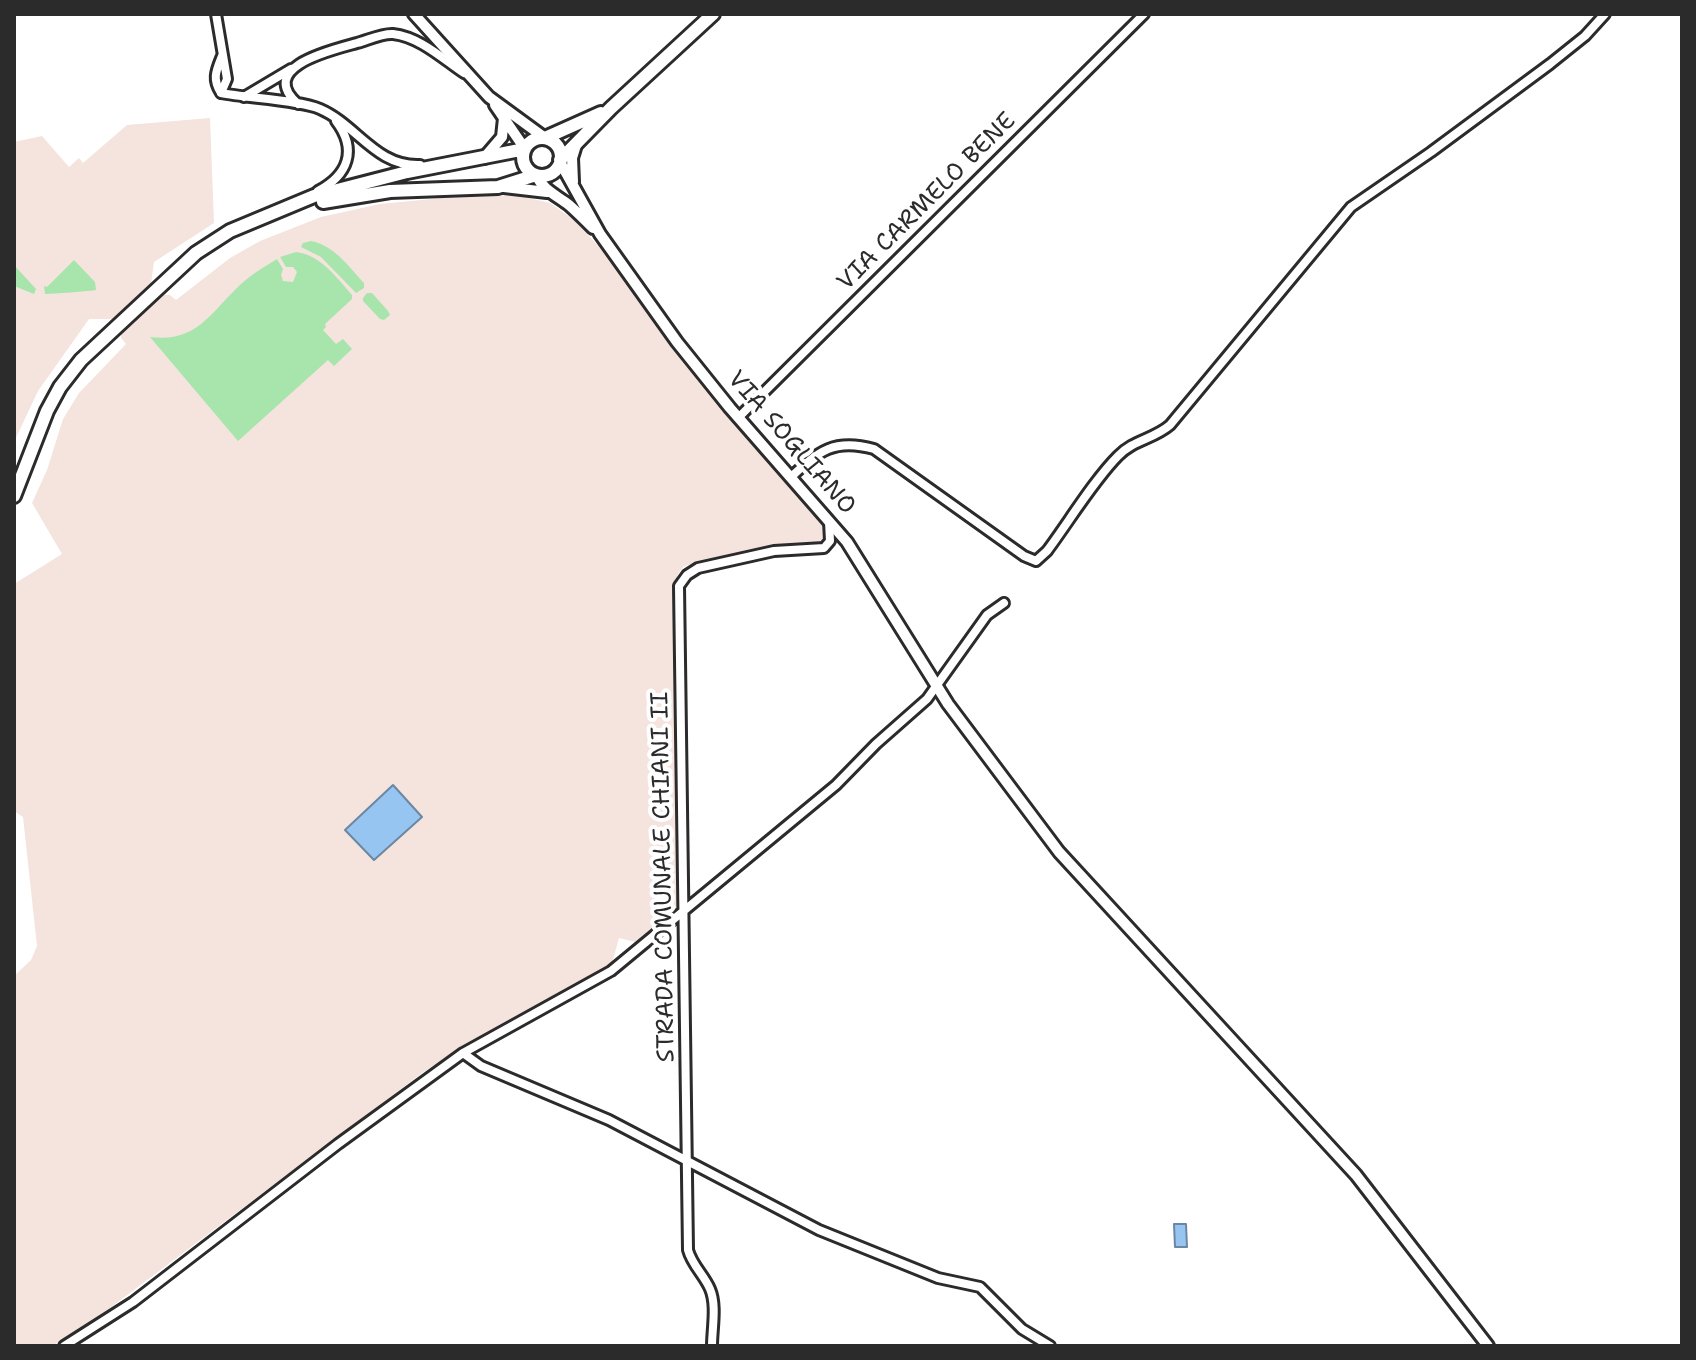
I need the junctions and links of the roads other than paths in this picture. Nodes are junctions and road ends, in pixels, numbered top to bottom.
1 (216, 14) edge
2 (414, 14) edge
3 (713, 14) edge
4 (1144, 14) edge
5 (1605, 14) edge
6 (222, 56) junction
7 (294, 66) junction
8 (466, 74) junction
9 (227, 79) junction
10 (221, 93) junction
11 (240, 97) junction
12 (489, 97) junction
13 (299, 105) junction
14 (611, 108) junction
15 (333, 117) junction
16 (504, 118) junction
17 (545, 138) junction
18 (576, 145) junction
19 (525, 149) junction
20 (483, 158) junction
21 (560, 161) junction
22 (462, 163) junction
23 (536, 175) junction
24 (498, 187) junction
25 (574, 188) junction
26 (549, 193) junction
27 (292, 206) junction
28 (277, 213) junction
29 (600, 234) junction
30 (738, 418) junction
31 (791, 477) junction
32 (14, 496) edge
33 (829, 521) junction
34 (1004, 603) dead end
35 (938, 687) junction
36 (683, 909) junction
37 (463, 1053) junction
38 (688, 1161) junction
39 (64, 1346) edge
40 (712, 1346) edge
41 (1050, 1346) edge
42 (1488, 1346) edge

1 - 6 street
2 - 8 street, VIA SOGLIANO
3 - 14 main road
4 - 30 street, VIA CARMELO BENE
5 - 31 street
6 - 9 street
6 - 10 street
7 - 8 street
7 - 11 street
7 - 13 street
8 - 12 street, VIA SOGLIANO
9 - 10 street
9 - 11 street
10 - 11 street
11 - 13 street
12 - 16 street, VIA SOGLIANO
12 - 17 street, VIA SOGLIANO
13 - 15 street
14 - 17 main road
14 - 18 main road
15 - 22 street
15 - 27 street
16 - 19 street, VIA SOGLIANO
16 - 20 street
17 - 19 main road
17 - 21 main road, VIA SOGLIANO
18 - 21 main road
18 - 25 street
19 - 20 main road
19 - 23 main road, VIA SOGLIANO
20 - 22 main road
21 - 23 main road
21 - 25 street, VIA SOGLIANO
22 - 27 main road
23 - 24 main road
23 - 26 street, VIA SOGLIANO
24 - 26 street
24 - 28 main road
25 - 29 street, VIA SOGLIANO
26 - 29 street, VIA SOGLIANO
27 - 28 main road
28 - 32 main road
29 - 30 street, VIA SOGLIANO
30 - 31 street, VIA SOGLIANO
31 - 33 street, VIA SOGLIANO
33 - 35 street, VIA SOGLIANO
33 - 36 street, STRADA COMUNALE CHIANI II
34 - 35 street
35 - 36 street
35 - 42 street, VIA SOGLIANO
36 - 37 street
36 - 38 street, STRADA COMUNALE CHIANI II
37 - 38 street
37 - 39 street
38 - 40 street, STRADA COMUNALE CHIANI II
38 - 41 street

